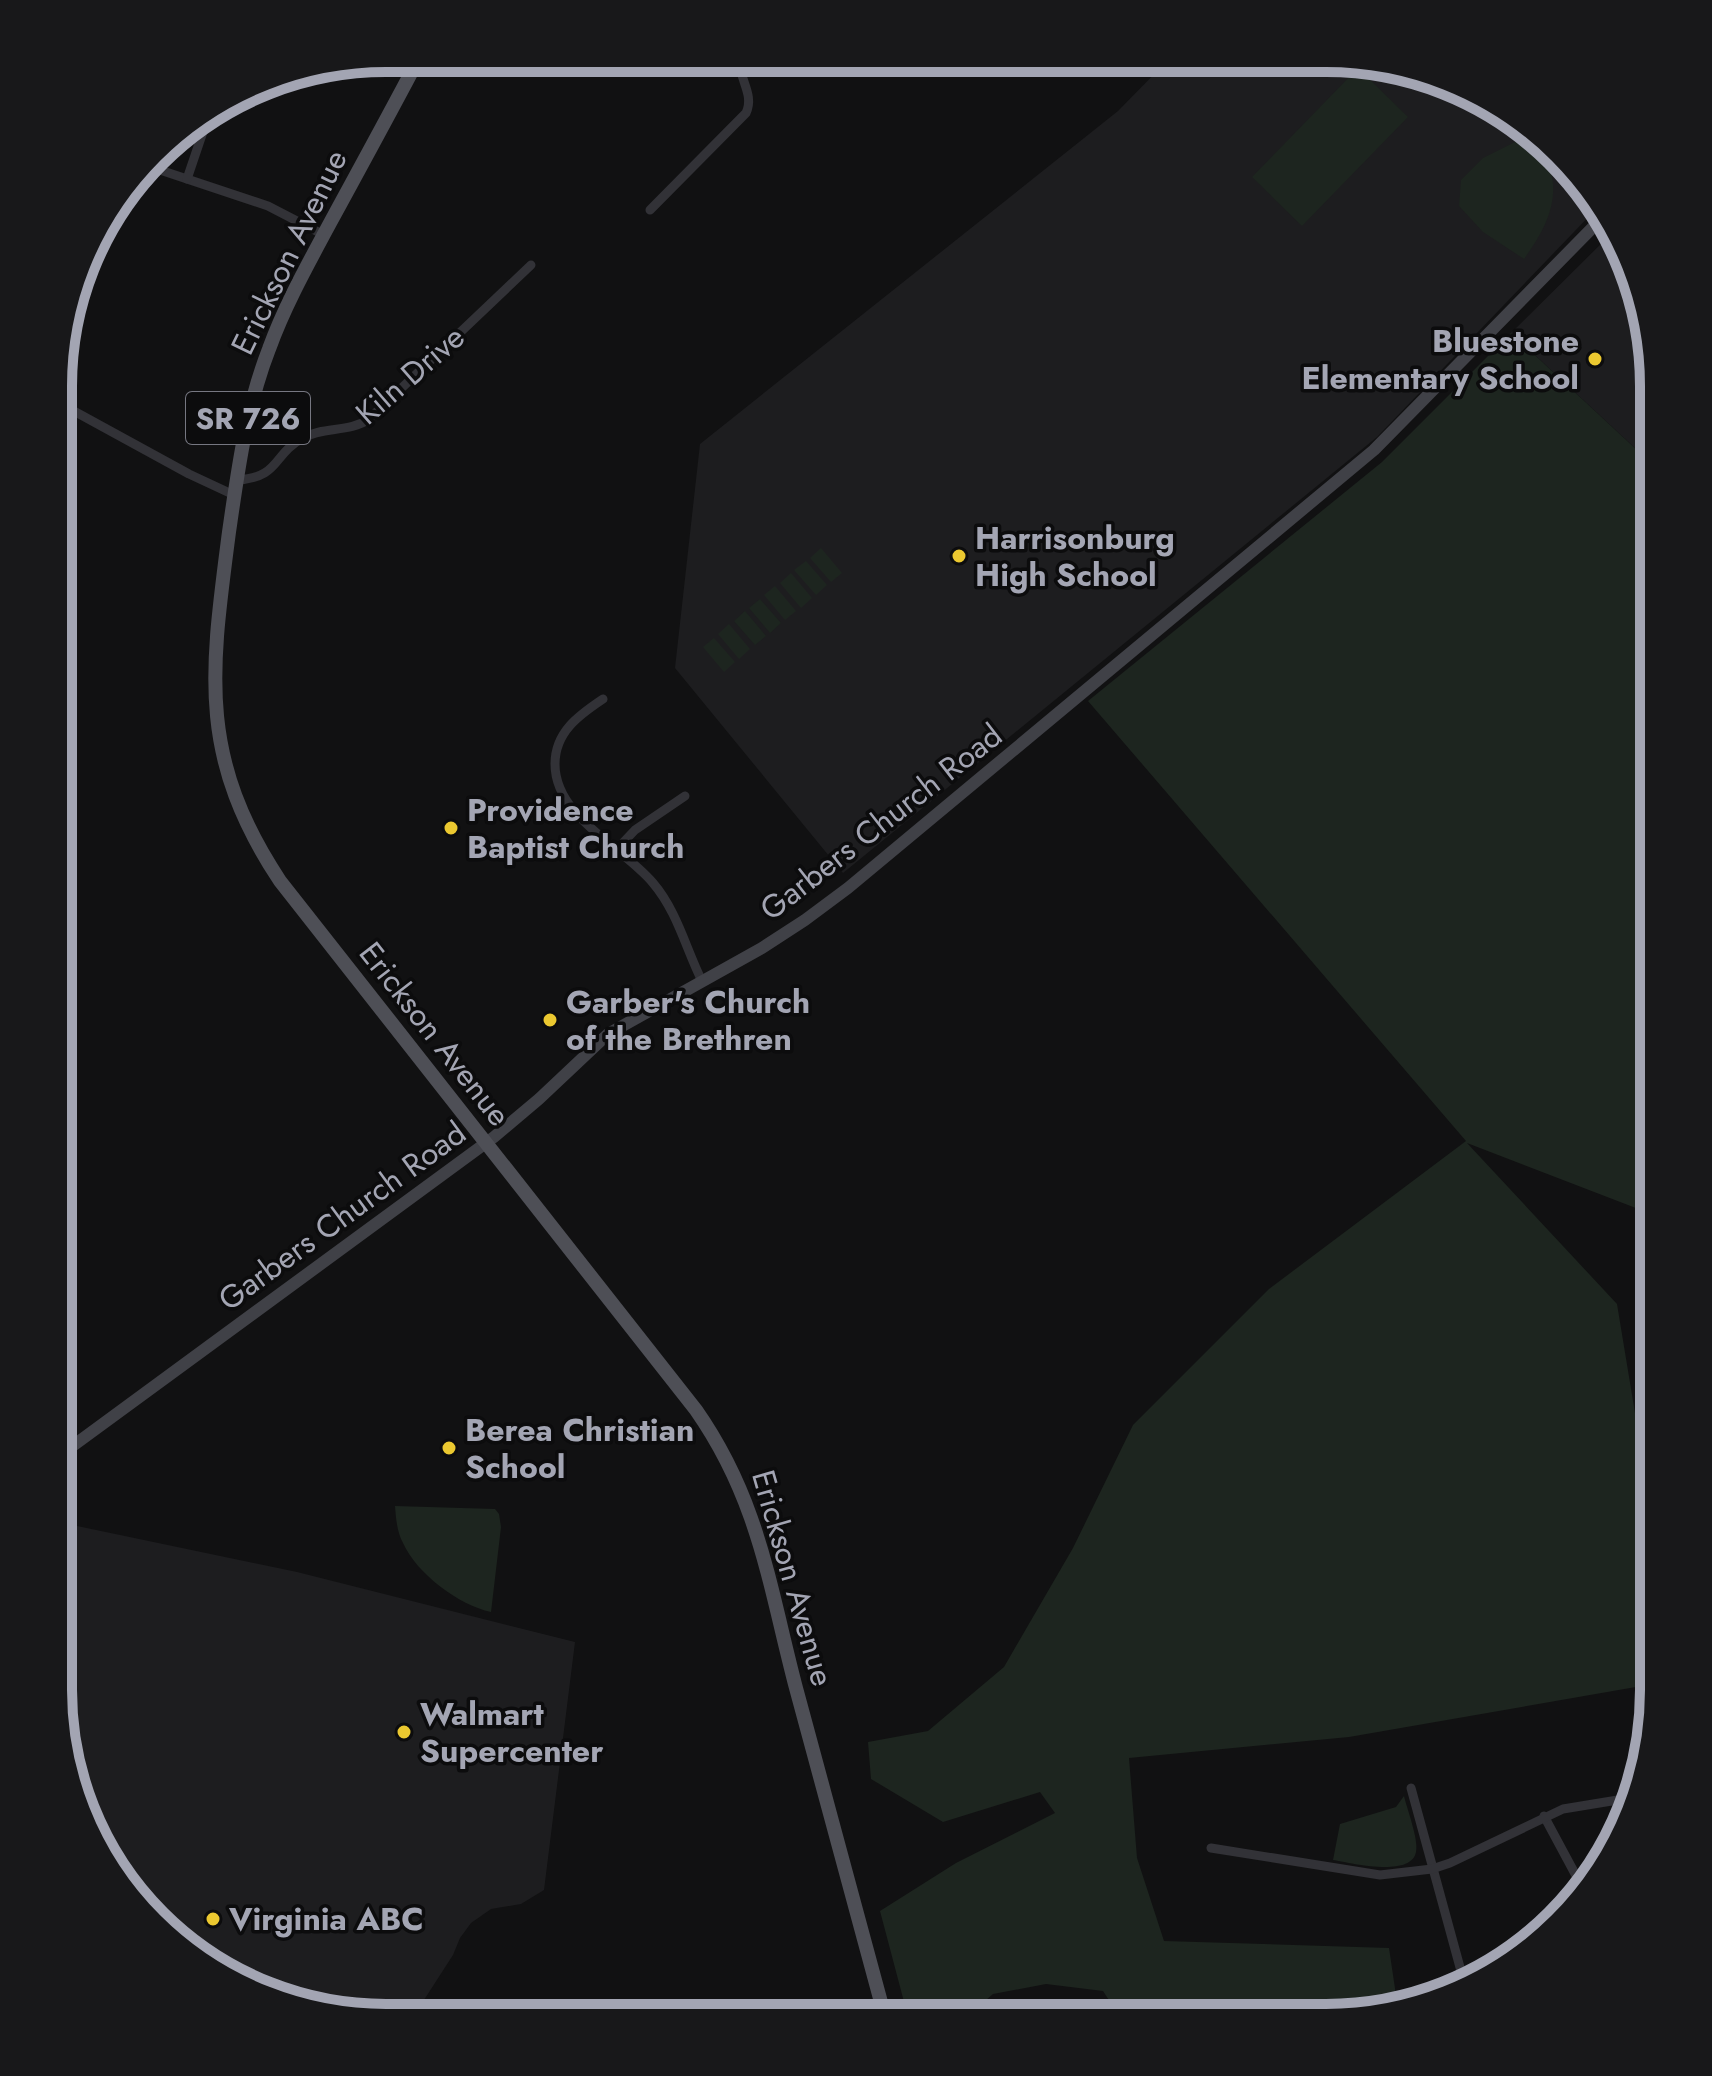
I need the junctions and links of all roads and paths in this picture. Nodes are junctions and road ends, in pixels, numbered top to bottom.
1 (413, 72) edge
2 (741, 72) edge
3 (203, 131) edge
4 (159, 170) edge
5 (187, 179) junction
6 (650, 210) dead end
7 (1595, 225) edge
8 (324, 235) junction
9 (531, 265) dead end
10 (72, 410) edge
11 (235, 488) junction
12 (603, 699) dead end
13 (685, 796) dead end
14 (617, 849) junction
15 (702, 981) junction
16 (485, 1144) junction
17 (72, 1446) edge
18 (1411, 1788) dead end
19 (1620, 1799) edge
20 (1544, 1816) junction
21 (1211, 1848) dead end
22 (1432, 1869) junction
23 (1578, 1876) edge
24 (1462, 1973) edge
25 (881, 2004) edge

1 - 8 main road, Erickson Avenue / SR 726
2 - 6 street
3 - 5 street
4 - 5 street
5 - 8 street
7 - 15 street, Garbers Church Road
8 - 11 main road, Erickson Avenue / SR 726
9 - 11 street, Kiln Drive
10 - 11 street
11 - 16 main road, Erickson Avenue / SR 726
12 - 14 street
13 - 14 street
14 - 15 street
15 - 16 street, Garbers Church Road
16 - 17 street, Garbers Church Road
16 - 25 main road, Erickson Avenue
18 - 22 street
19 - 20 street
20 - 22 street
20 - 23 street
21 - 22 street
22 - 24 street

